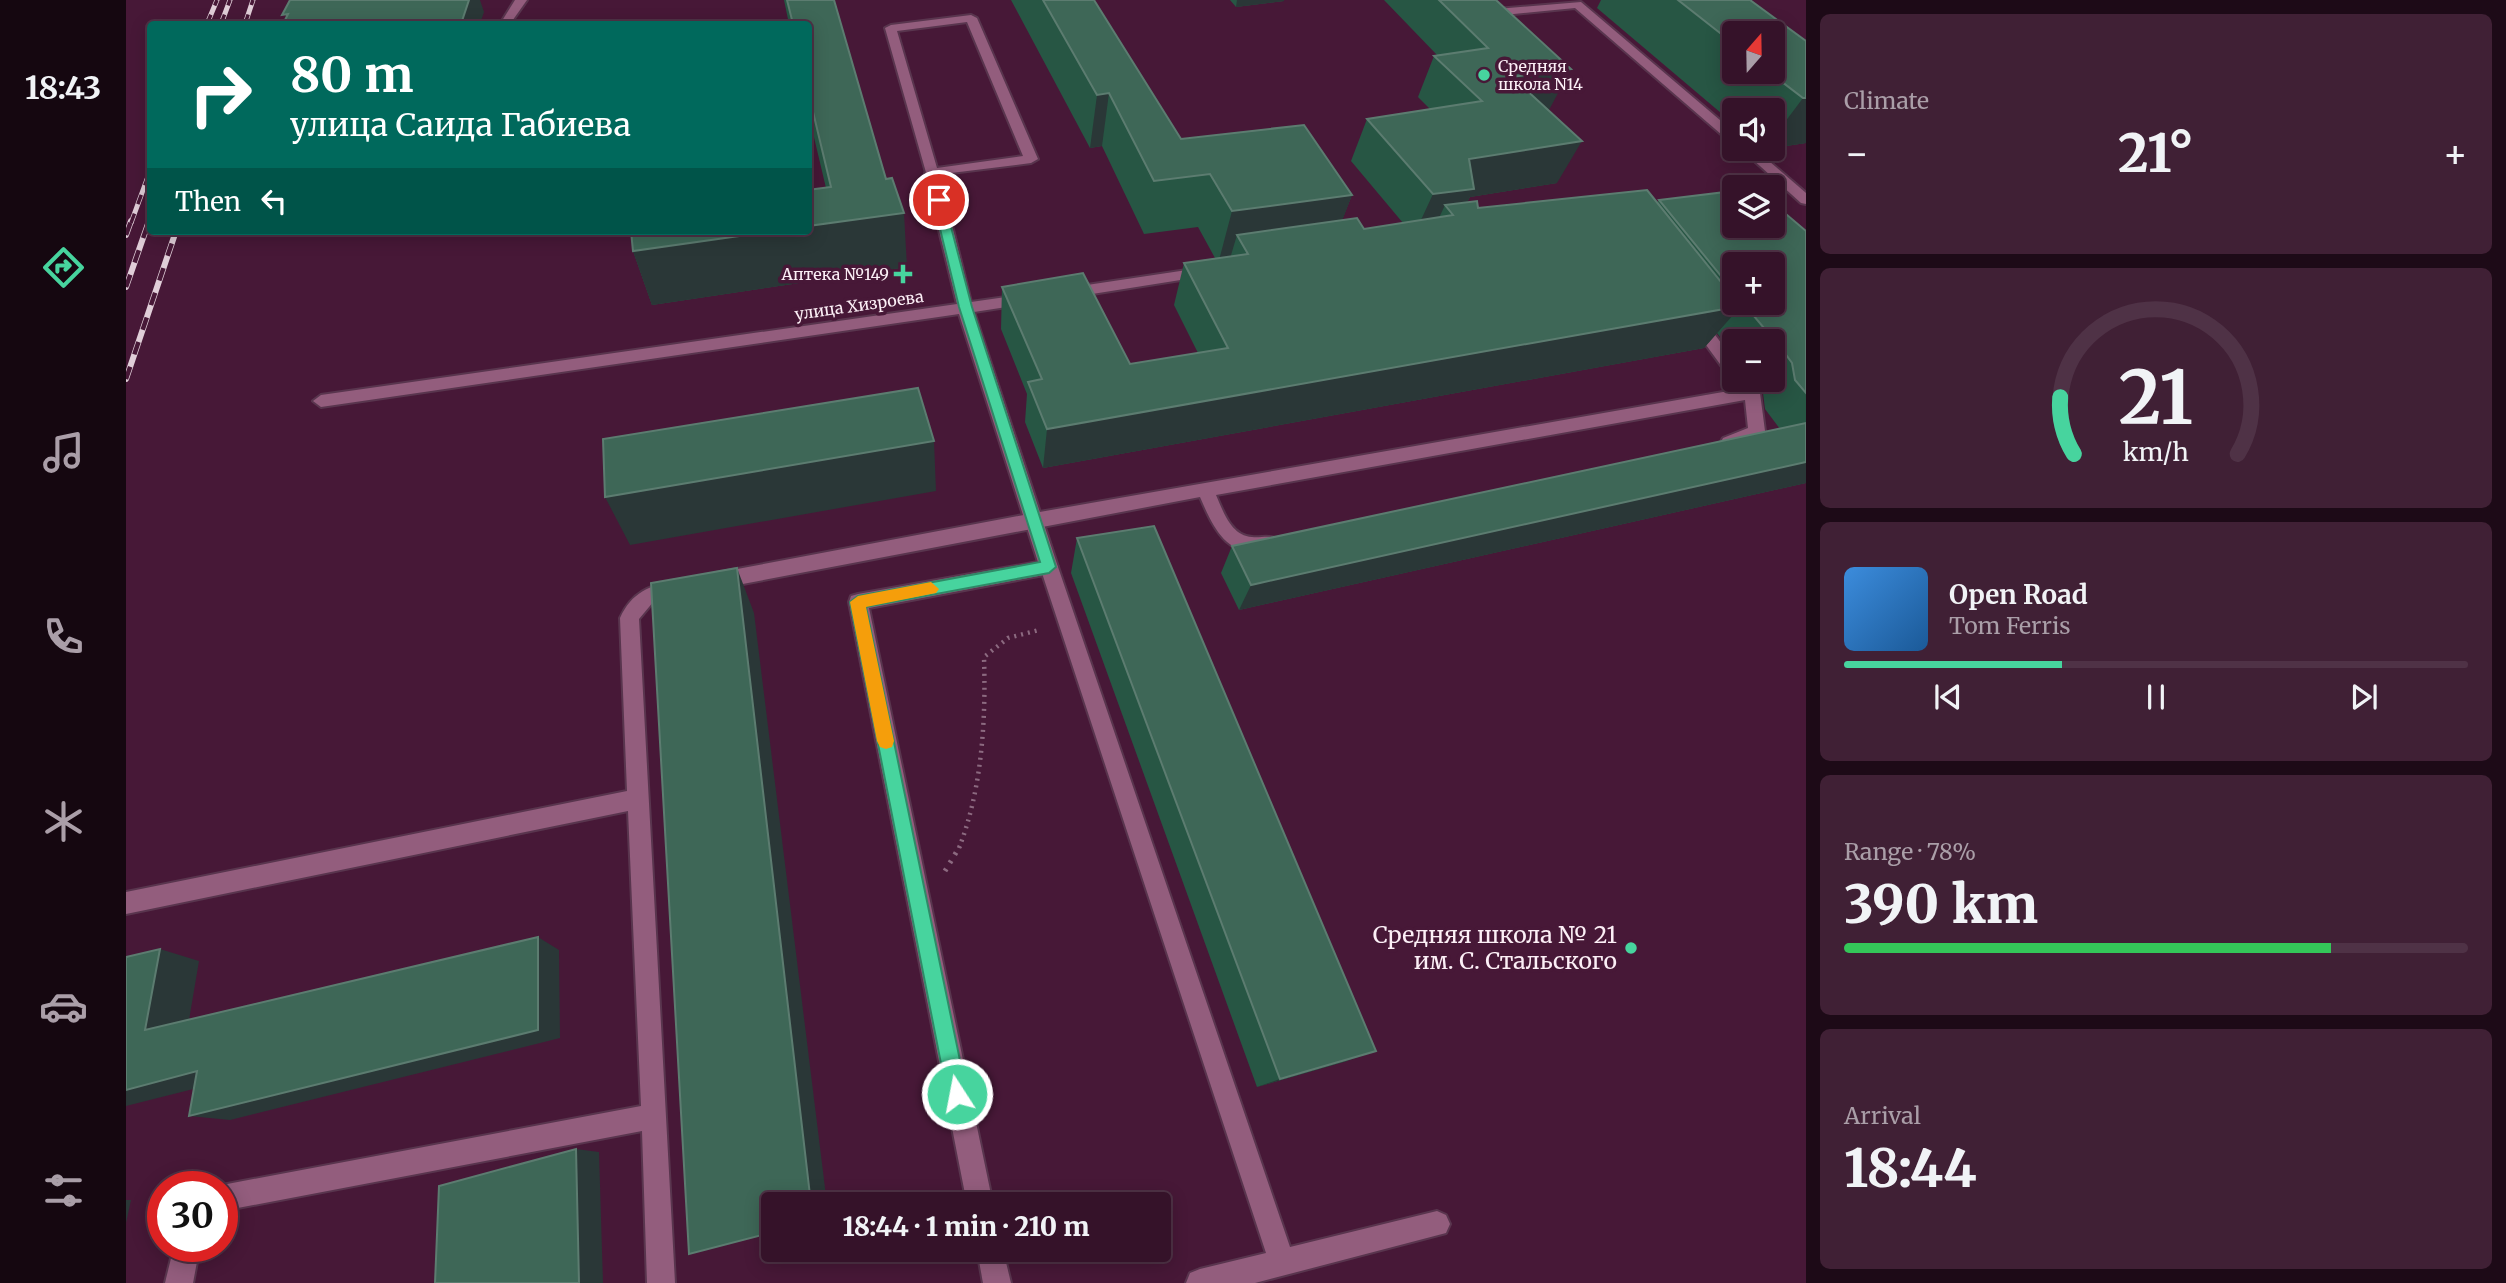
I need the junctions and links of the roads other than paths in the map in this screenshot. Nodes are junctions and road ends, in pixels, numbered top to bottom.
1 (521, 0) edge
2 (1479, 0) edge
3 (1600, 1) edge
4 (1577, 4) junction
5 (507, 21) edge
6 (1722, 128) edge
7 (1764, 161) edge
8 (932, 173) junction
9 (1799, 186) edge
10 (1806, 200) edge
11 (1227, 269) edge
12 (965, 307) junction
13 (1686, 308) edge
14 (1722, 355) edge
15 (1722, 392) edge
16 (1748, 392) edge
17 (321, 401) dead end
18 (1716, 445) edge
19 (1205, 490) junction
20 (1034, 520) junction
21 (1287, 539) edge
22 (1049, 567) junction
23 (638, 799) junction
24 (126, 903) edge
25 (654, 1116) junction
26 (978, 1192) edge
27 (238, 1195) edge
28 (1437, 1224) dead end
29 (184, 1262) edge
30 (993, 1262) edge
31 (1282, 1262) junction
32 (179, 1283) edge
33 (661, 1283) edge
34 (997, 1283) edge
35 (1200, 1283) edge

1 - 5 street
2 - 4 street
3 - 4 street
4 - 6 street
7 - 9 street
8 - 8 street
8 - 12 street
9 - 10 street
11 - 12 street, улица Хизроева
12 - 17 street, улица Хизроева
12 - 20 street
13 - 14 street
15 - 19 street
16 - 18 street
19 - 20 street
19 - 21 street
20 - 22 street
20 - 23 street
22 - 26 street
22 - 31 street
23 - 24 street
23 - 25 street
25 - 27 street
25 - 33 street
28 - 31 street
29 - 32 street
30 - 34 street
31 - 35 street

